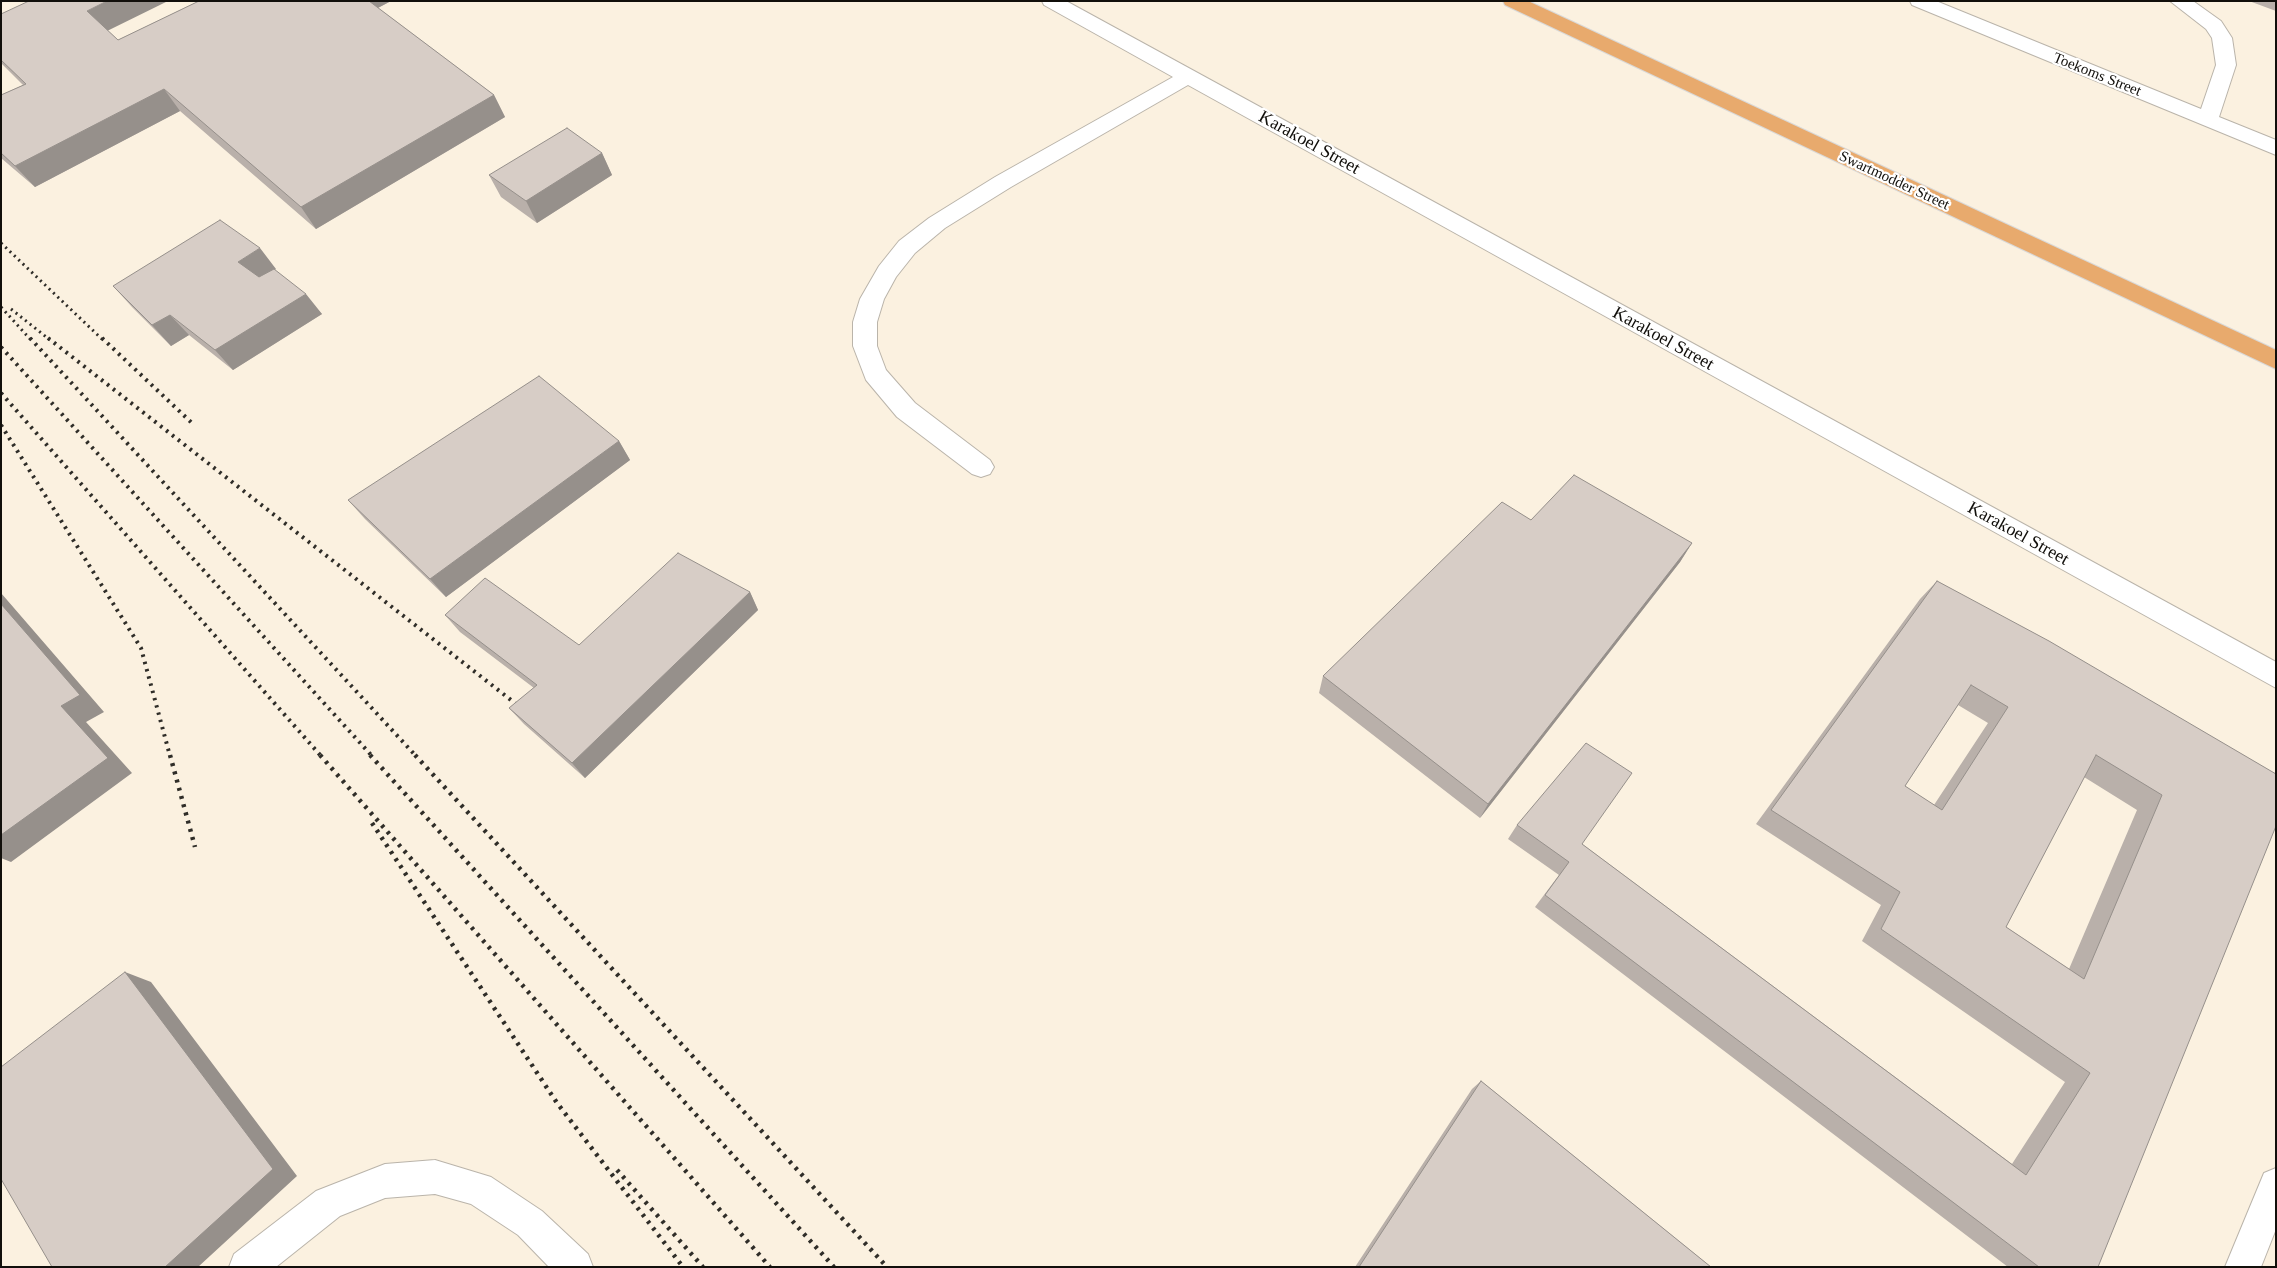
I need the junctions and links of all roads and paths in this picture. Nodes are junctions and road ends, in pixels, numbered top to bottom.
1 (1051, 1) edge
2 (1512, 1) edge
3 (2179, 1) edge
4 (1924, 2) edge
5 (1188, 77) junction
6 (2208, 120) junction
7 (2276, 148) edge
8 (2276, 360) edge
9 (981, 467) dead end
10 (2276, 676) edge
11 (2276, 1185) edge
12 (247, 1267) edge
13 (575, 1267) edge
14 (2243, 1267) edge

1 - 5 street, Karakoel Street
2 - 8 main road, Swartmodder Street
3 - 6 street
4 - 6 street, Toekoms Street
5 - 9 street
5 - 10 street, Karakoel Street
6 - 7 street, Toekoms Street
11 - 14 street
12 - 13 street

